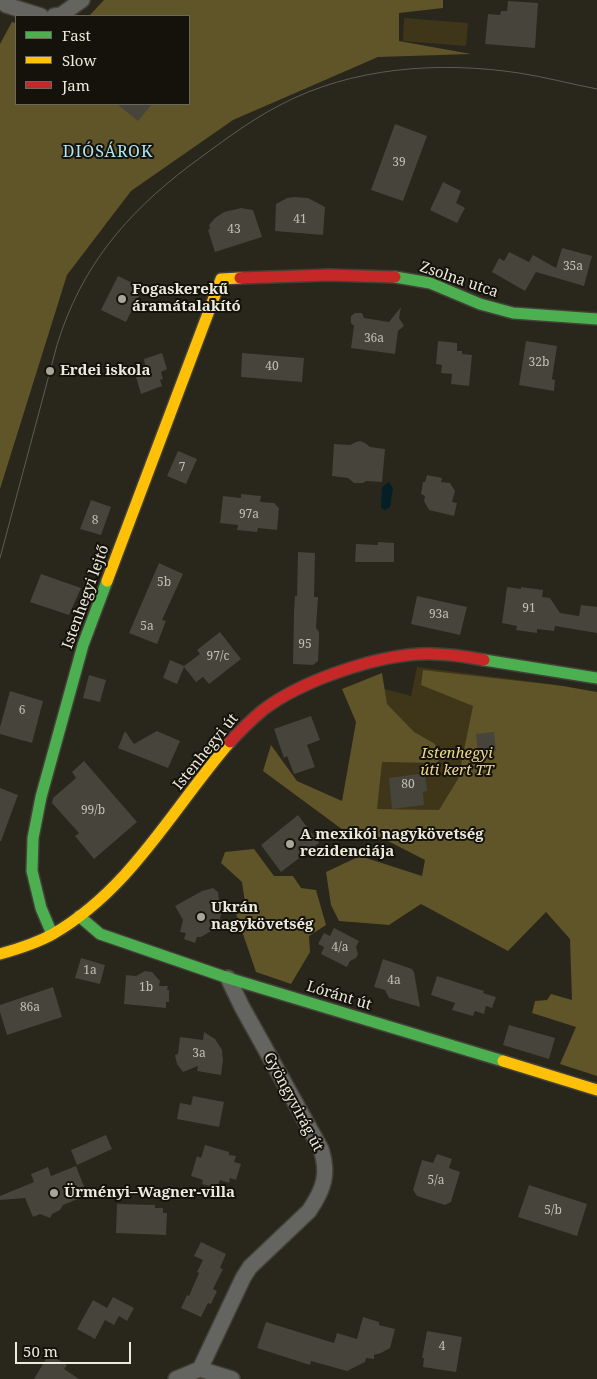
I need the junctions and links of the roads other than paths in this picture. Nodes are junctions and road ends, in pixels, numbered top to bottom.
1 (82, 0) edge
2 (5, 7) edge
3 (37, 15) edge
4 (61, 15) edge
5 (221, 279) joint
6 (597, 319) edge
7 (597, 678) edge
8 (79, 916) junction
9 (52, 934) junction
10 (0, 954) edge
11 (228, 978) junction
12 (597, 1090) edge
13 (200, 1369) junction
14 (176, 1379) edge
15 (232, 1379) edge

1 - 4 street
2 - 3 street
5 - 6 street, Zsolna utca
5 - 9 street, Istenhegyi lejtő
7 - 8 street, Istenhegyi út
8 - 9 street, Istenhegyi út
8 - 11 street, Lóránt út
9 - 10 street, Istenhegyi út
11 - 12 street, Lóránt út
11 - 13 street, Gyöngyvirág út
13 - 14 street
13 - 15 street

